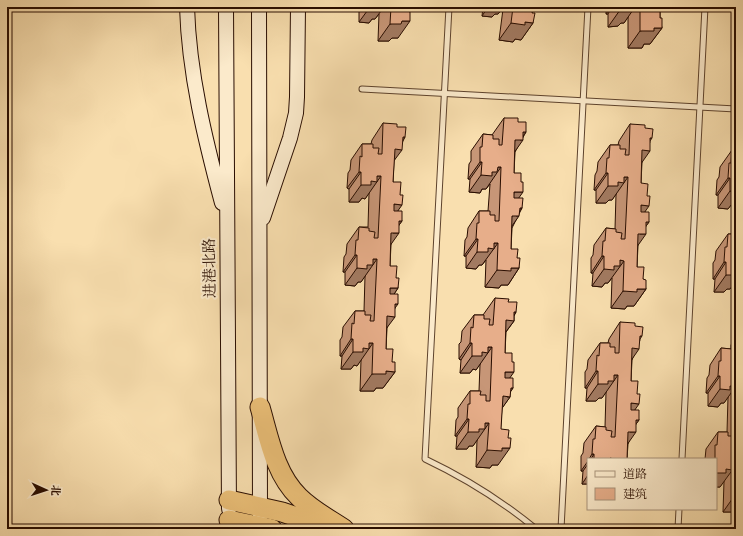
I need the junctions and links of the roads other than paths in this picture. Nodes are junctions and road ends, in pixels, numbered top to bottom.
1 (187, 7) edge
2 (226, 7) edge
3 (259, 7) edge
4 (298, 7) edge
5 (449, 7) edge
6 (588, 7) edge
7 (705, 7) edge
8 (362, 89) dead end
9 (444, 93) junction
10 (583, 100) junction
11 (700, 107) junction
12 (736, 108) edge
13 (227, 224) junction
14 (259, 229) junction
15 (260, 407) junction
16 (682, 458) edge
17 (229, 500) junction
18 (260, 506) junction
19 (679, 510) edge
20 (230, 524) edge
21 (264, 528) edge
22 (332, 529) edge
23 (344, 529) edge
24 (536, 529) edge
25 (561, 529) edge
26 (678, 529) edge

1 - 13 main road
2 - 13 main road, 进港北路
3 - 14 main road
4 - 14 main road
5 - 9 lane
6 - 10 lane
7 - 11 lane
8 - 9 lane
9 - 10 lane
9 - 24 lane
10 - 11 lane
10 - 25 lane
11 - 12 lane
11 - 16 lane
13 - 17 main road, 进港北路
14 - 15 main road
15 - 18 main road
15 - 23 highway
17 - 18 highway
17 - 20 main road, 进港北路
18 - 21 main road
18 - 22 highway
19 - 26 lane
20 - 21 highway

